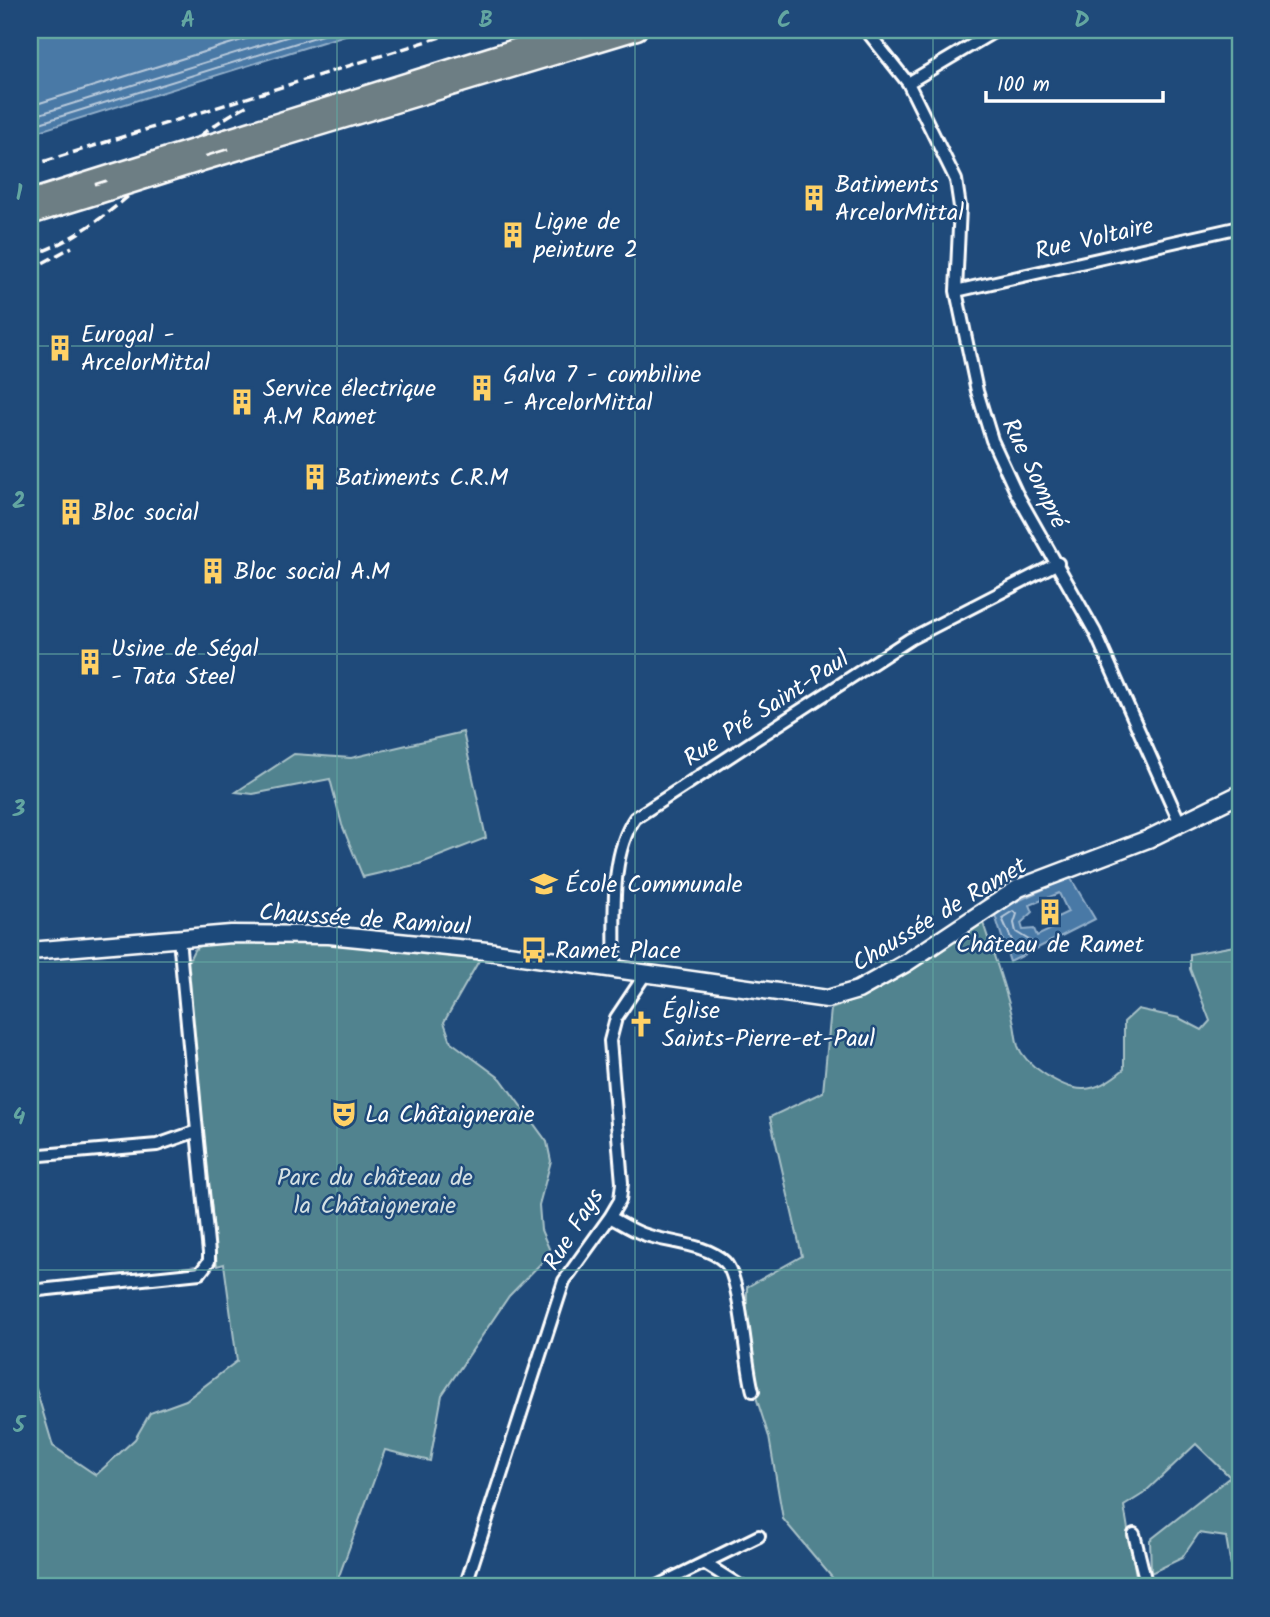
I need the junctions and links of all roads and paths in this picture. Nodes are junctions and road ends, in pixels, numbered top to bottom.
1 (576, 30) edge
2 (637, 30) edge
3 (866, 30) edge
4 (997, 30) edge
5 (908, 83) junction
6 (30, 200) edge
7 (30, 215) edge
8 (1240, 227) edge
9 (956, 291) junction
10 (1058, 564) junction
11 (1240, 794) edge
12 (1180, 823) junction
13 (179, 938) junction
14 (30, 951) edge
15 (614, 968) junction
16 (646, 973) junction
17 (197, 1131) junction
18 (30, 1156) edge
19 (610, 1217) junction
20 (30, 1290) edge
21 (753, 1391) dead end
22 (1134, 1534) dead end
23 (759, 1536) dead end
24 (704, 1563) junction
25 (465, 1587) edge
26 (655, 1587) edge
27 (742, 1587) edge
28 (1146, 1587) edge

1 - 6 highway, bridge
2 - 7 highway, bridge
3 - 5 street, Rue Sompré
4 - 5 street
5 - 9 street, Rue Sompré
8 - 9 street, Rue Voltaire
9 - 10 street, Rue Sompré
10 - 12 street, Rue Sompré
10 - 15 street, Rue Pré Saint-Paul
11 - 12 main road, Chaussée de Ramet
12 - 16 main road, Chaussée de Ramet
13 - 14 main road, Chaussée de Ramioul
13 - 15 main road, Chaussée de Ramioul
13 - 17 street
15 - 16 main road
16 - 19 street, Rue Fays
17 - 18 street
17 - 20 street
19 - 21 street
19 - 25 street, Rue Fays
22 - 28 street
23 - 24 street
24 - 26 street
24 - 27 street

